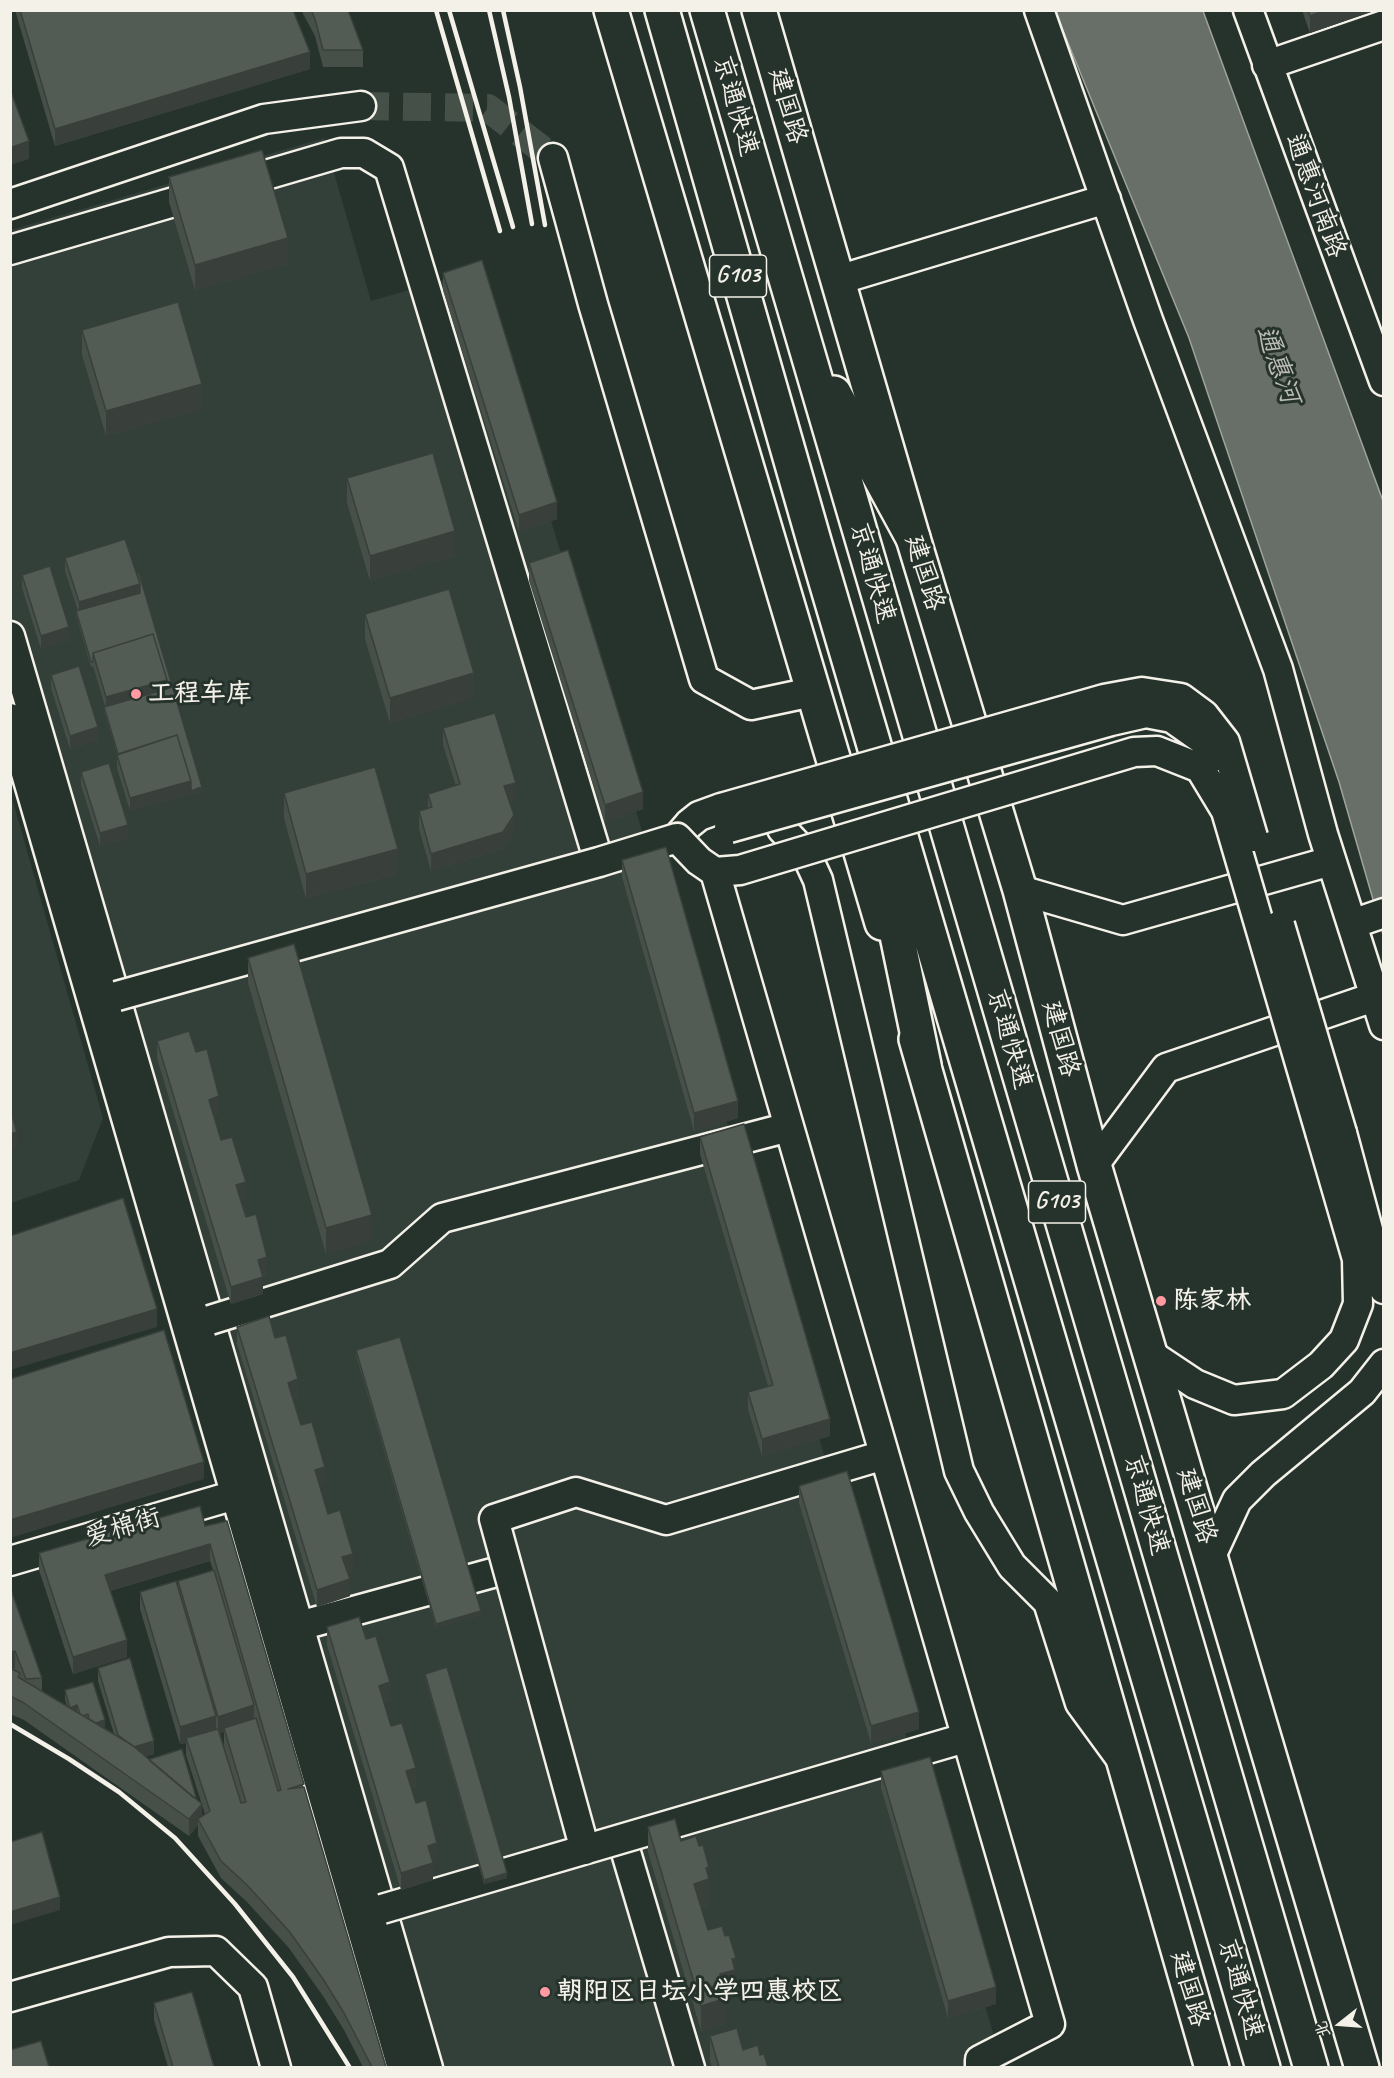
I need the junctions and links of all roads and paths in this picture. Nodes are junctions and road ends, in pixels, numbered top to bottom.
1 (611, 10) edge
2 (662, 10) edge
3 (707, 10) edge
4 (759, 10) edge
5 (1039, 10) edge
6 (1248, 10) edge
7 (1383, 25) edge
8 (1267, 65) junction
9 (361, 106) tunnel mouth
10 (553, 158) tunnel mouth
11 (1106, 200) junction
12 (10, 204) edge
13 (10, 250) edge
14 (838, 280) junction
15 (803, 336) junction
16 (1376, 337) edge
17 (1383, 381) edge
18 (913, 538) junction
19 (814, 541) junction
20 (10, 636) edge
21 (812, 692) junction
22 (10, 718) edge
23 (1200, 768) junction
24 (782, 828) junction
25 (677, 838) junction
26 (728, 844) junction
27 (1331, 861) junction
28 (598, 862) junction
29 (1020, 890) junction
30 (1383, 913) edge
31 (1352, 924) junction
32 (1373, 955) edge
33 (117, 996) junction
34 (1374, 997) junction
35 (1383, 1025) edge
36 (924, 1065) junction
37 (789, 1127) junction
38 (1331, 1134) junction
39 (1095, 1165) junction
40 (1383, 1289) edge
41 (210, 1320) junction
42 (1150, 1354) junction
43 (1383, 1364) edge
44 (884, 1455) junction
45 (235, 1495) junction
46 (1211, 1556) junction
47 (10, 1561) edge
48 (507, 1569) junction
49 (299, 1626) junction
50 (966, 1738) junction
51 (1127, 1767) junction
52 (622, 1839) junction
53 (585, 1850) junction
54 (382, 1910) junction
55 (10, 1997) edge
56 (276, 2067) edge
57 (402, 2067) edge
58 (428, 2067) edge
59 (690, 2067) edge
60 (980, 2067) edge
61 (1212, 2067) edge
62 (1263, 2067) edge
63 (1311, 2067) edge
64 (1362, 2067) edge

1 - 21 main road, 建国路
2 - 19 main road, 京通快速 / G103
3 - 15 main road, 京通快速 / G103
4 - 14 main road, 建国路
5 - 11 street
6 - 8 street, 通惠河南路
7 - 8 street
8 - 16 street, 通惠河南路
9 - 12 street
10 - 21 street
11 - 14 street
11 - 27 street
13 - 28 street
14 - 18 main road, 建国路
15 - 18 main road
15 - 63 main road, 京通快速 / G103
16 - 17 street, 通惠河南路
18 - 29 main road, 建国路
19 - 36 main road
19 - 62 main road, 京通快速 / G103
20 - 33 street
21 - 36 main road, 建国路
22 - 45 street
23 - 24 street
23 - 26 street, bridge
23 - 38 street, bridge
24 - 26 street
24 - 51 street
25 - 26 street, bridge
25 - 26 street
25 - 28 street, bridge
26 - 37 street, bridge
26 - 38 street, bridge
27 - 29 street
27 - 31 street
28 - 33 street, bridge
29 - 39 main road, 建国路
30 - 31 street
31 - 32 street
32 - 34 street
33 - 41 street
34 - 35 street
34 - 39 street
36 - 51 main road, 建国路
37 - 41 street, bridge
37 - 44 street, bridge
38 - 40 street
38 - 42 street
39 - 42 main road, 建国路
41 - 49 street
42 - 46 main road, 建国路
43 - 46 street
44 - 48 street, bridge
44 - 50 street, bridge
45 - 47 street, 爱棉街
45 - 57 street
46 - 64 main road, 建国路
48 - 49 street
48 - 53 street, bridge
49 - 54 street
50 - 52 street, bridge
50 - 60 street, bridge
51 - 61 main road, 建国路
52 - 53 street, bridge
52 - 59 street
53 - 54 street, bridge
54 - 58 street
55 - 56 street

